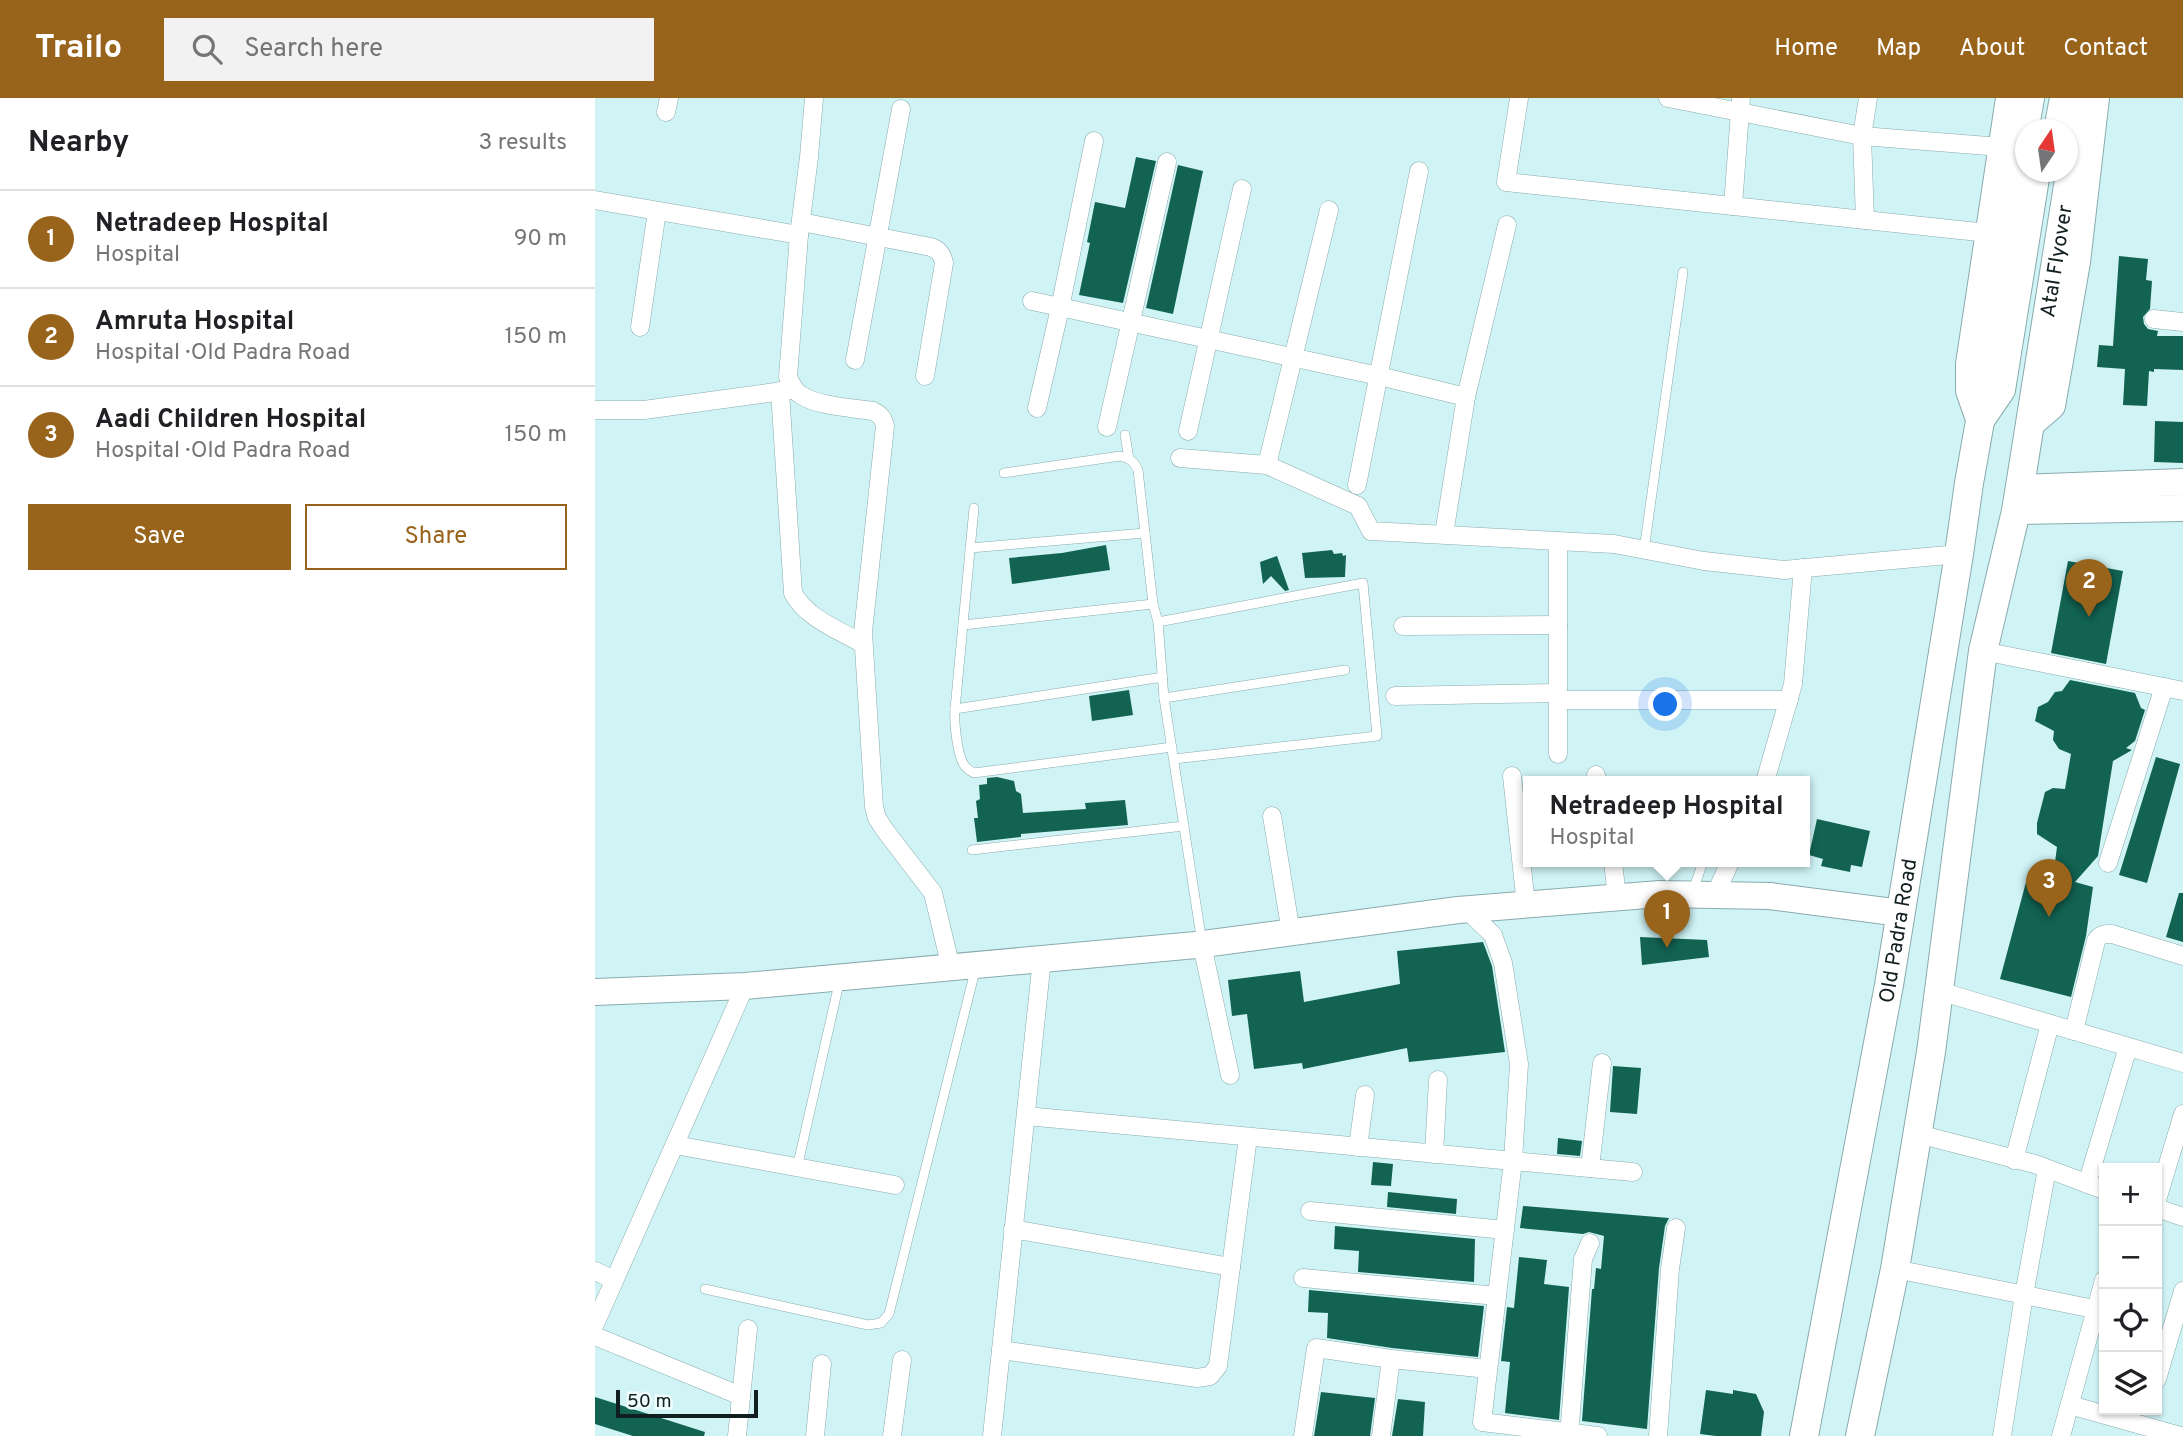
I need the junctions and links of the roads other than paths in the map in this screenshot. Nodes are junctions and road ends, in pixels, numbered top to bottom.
1 (814, 98) edge
2 (1518, 98) edge
3 (1668, 98) edge
4 (1868, 98) edge
5 (2009, 98) edge
6 (2030, 98) edge
7 (2049, 98) edge
8 (2063, 98) edge
9 (2082, 98) edge
10 (2097, 98) edge
11 (1740, 105) edge
12 (901, 109) dead end
13 (2046, 119) edge
14 (2059, 119) edge
15 (1862, 136) junction
16 (1094, 141) dead end
17 (2001, 147) junction
18 (1167, 162) dead end
19 (1419, 171) dead end
20 (2035, 182) edge
21 (2050, 182) edge
22 (1242, 189) dead end
23 (595, 200) edge
24 (1733, 206) junction
25 (1329, 209) dead end
26 (657, 211) junction
27 (1865, 220) junction
28 (1507, 225) dead end
29 (800, 229) junction
30 (1988, 233) junction
31 (879, 237) junction
32 (1683, 272) dead end
33 (1032, 301) dead end
34 (1060, 308) junction
35 (2154, 319) dead end
36 (2183, 322) edge
37 (1130, 323) junction
38 (640, 327) dead end
39 (1208, 340) junction
40 (1294, 358) junction
41 (855, 360) dead end
42 (925, 376) dead end
43 (1380, 376) junction
44 (787, 390) junction
45 (1466, 397) junction
46 (1037, 408) dead end
47 (595, 410) edge
48 (1980, 422) junction
49 (2029, 426) junction
50 (1107, 427) dead end
51 (1188, 431) dead end
52 (1125, 435) dead end
53 (1129, 458) junction
54 (1180, 458) dead end
55 (1268, 465) junction
56 (1004, 473) dead end
57 (2183, 482) edge
58 (1357, 485) dead end
59 (2018, 500) junction
60 (974, 508) dead end
61 (2183, 508) edge
62 (1145, 533) junction
63 (1444, 534) junction
64 (1558, 541) junction
65 (970, 548) junction
66 (1644, 550) junction
67 (1959, 554) junction
68 (1803, 568) junction
69 (1153, 604) junction
70 (1157, 622) junction
71 (963, 625) junction
72 (1558, 625) junction
73 (1403, 626) dead end
74 (863, 644) junction
75 (1983, 651) junction
76 (1345, 670) dead end
77 (1163, 677) junction
78 (2164, 687) junction
79 (2183, 691) edge
80 (1395, 696) dead end
81 (1558, 696) junction
82 (1164, 698) junction
83 (1789, 700) junction
84 (955, 709) junction
85 (1172, 747) junction
86 (1558, 754) dead end
87 (1174, 759) junction
88 (1512, 776) dead end
89 (1767, 776) edge
90 (1272, 816) dead end
91 (1184, 826) junction
92 (972, 850) dead end
93 (2108, 863) dead end
94 (1614, 867) edge
95 (1703, 867) edge
96 (1726, 867) edge
97 (1703, 895) junction
98 (1617, 897) junction
99 (1526, 905) junction
100 (1466, 909) junction
101 (1901, 914) junction
102 (1291, 933) junction
103 (1202, 944) junction
104 (2183, 956) edge
105 (1042, 959) junction
106 (964, 966) junction
107 (841, 978) junction
108 (745, 986) junction
109 (1939, 991) junction
110 (595, 992) edge
111 (2050, 1024) junction
112 (2074, 1031) junction
113 (2127, 1047) junction
114 (1602, 1063) dead end
115 (2183, 1063) edge
116 (1230, 1075) dead end
117 (1438, 1080) dead end
118 (1365, 1095) dead end
119 (2183, 1114) edge
120 (1026, 1116) junction
121 (1917, 1134) junction
122 (1248, 1137) junction
123 (675, 1145) junction
124 (1358, 1147) junction
125 (1434, 1154) junction
126 (2014, 1160) junction
127 (1513, 1161) junction
128 (797, 1168) junction
129 (1590, 1168) junction
130 (2047, 1169) junction
131 (1633, 1172) dead end
132 (2162, 1183) edge
133 (2087, 1184) junction
134 (895, 1185) dead end
135 (2099, 1189) edge
136 (2162, 1210) edge
137 (1310, 1211) dead end
138 (2183, 1217) edge
139 (1676, 1228) dead end
140 (1013, 1229) junction
141 (1505, 1230) junction
142 (1590, 1243) dead end
143 (1231, 1267) junction
144 (1895, 1269) junction
145 (595, 1271) edge
146 (1303, 1278) dead end
147 (614, 1280) junction
148 (705, 1289) dead end
149 (2183, 1291) edge
150 (2024, 1295) junction
151 (1497, 1296) junction
152 (2099, 1311) edge
153 (2099, 1314) edge
154 (595, 1324) edge
155 (2170, 1325) edge
156 (748, 1329) dead end
157 (595, 1336) edge
158 (1001, 1350) junction
159 (2162, 1358) edge
160 (1391, 1359) junction
161 (902, 1360) dead end
162 (822, 1364) dead end
163 (1488, 1369) junction
164 (741, 1396) junction
165 (2070, 1405) junction
166 (2146, 1418) edge
167 (1481, 1429) edge
168 (1569, 1434) edge
169 (737, 1436) edge
170 (815, 1436) edge
171 (892, 1436) edge
172 (992, 1436) edge
173 (1303, 1436) edge
174 (1381, 1436) edge
175 (1598, 1436) edge
176 (1658, 1436) edge
177 (1804, 1436) edge
178 (1860, 1436) edge
179 (2002, 1436) edge
180 (2061, 1436) edge
181 (2180, 1436) edge

1 - 29 street
2 - 24 street
3 - 11 street
4 - 15 street
5 - 17 street
6 - 48 main road
7 - 13 street
8 - 14 street
9 - 49 main road, Atal Flyover
10 - 49 street
11 - 15 street
11 - 24 street
12 - 31 street
15 - 17 street
15 - 27 street
16 - 34 street
17 - 30 street
18 - 37 street
19 - 43 street
20 - 48 street
21 - 49 street
22 - 39 street
23 - 26 street
24 - 27 street
25 - 40 street
26 - 29 street
26 - 38 street
27 - 30 street
28 - 45 street
29 - 31 street
29 - 44 street
30 - 48 street
31 - 41 street
31 - 42 street
32 - 66 lane
33 - 34 street
34 - 37 street
34 - 46 street
35 - 36 street
37 - 39 street
37 - 50 street
39 - 40 street
39 - 51 street
40 - 43 street
40 - 55 street
43 - 45 street
43 - 58 street
44 - 47 street
44 - 74 street
44 - 74 street
45 - 63 street
48 - 67 main road, Old Padra Road
49 - 59 main road
52 - 53 lane
53 - 56 lane
53 - 62 lane
54 - 55 street
55 - 63 street
57 - 59 street
59 - 61 street
59 - 75 main road
60 - 65 lane
62 - 65 lane
62 - 69 lane
63 - 64 street
64 - 66 street
64 - 72 street
65 - 71 lane
66 - 68 street
67 - 68 street
67 - 101 main road, Old Padra Road
68 - 83 street
69 - 70 lane
69 - 71 lane
70 - 77 lane
70 - 87 lane
71 - 84 lane
72 - 73 street
72 - 81 street
74 - 106 street
75 - 78 street
75 - 109 main road
76 - 82 lane
77 - 82 lane
77 - 84 lane
78 - 79 street
78 - 93 street
80 - 81 street
81 - 83 street
81 - 86 street
82 - 85 lane
83 - 89 street
84 - 85 lane
85 - 87 lane
87 - 91 lane
88 - 99 street
90 - 102 street
91 - 92 lane
91 - 103 lane
94 - 98 street
95 - 97 lane
96 - 97 street
97 - 98 street
97 - 101 street
98 - 99 street
99 - 100 street
100 - 102 street
100 - 127 street
101 - 177 main road, Old Padra Road
102 - 103 street
103 - 105 street
103 - 116 street
104 - 112 street
105 - 106 street
105 - 120 street
106 - 107 street
106 - 148 lane
107 - 108 street
107 - 128 lane
108 - 110 street
108 - 123 street
109 - 111 street
109 - 121 main road
111 - 112 street
111 - 126 street
112 - 113 street
113 - 115 street
113 - 133 street
114 - 129 street
117 - 125 street
118 - 124 street
119 - 132 street
120 - 122 street
120 - 140 street
121 - 126 street
121 - 144 main road
122 - 124 street
122 - 143 street
123 - 128 street
123 - 147 street
124 - 125 street
125 - 127 street
126 - 130 street
127 - 129 street
127 - 141 street
128 - 134 street
129 - 131 street
130 - 133 street
130 - 150 street
133 - 135 street
136 - 138 street
137 - 141 street
139 - 176 street
140 - 143 street
140 - 158 street
141 - 151 street
142 - 168 street
143 - 158 street
144 - 150 street
144 - 178 main road
145 - 147 street
146 - 151 street
147 - 154 street
149 - 155 street
150 - 152 street
150 - 179 street
151 - 163 street
153 - 165 street
155 - 159 street
156 - 164 street
157 - 164 street
158 - 172 street
160 - 163 street
160 - 173 street
160 - 174 street
161 - 171 street
162 - 170 street
163 - 167 street
164 - 169 street
165 - 166 street
165 - 180 street
166 - 181 street
167 - 168 street
168 - 175 street

